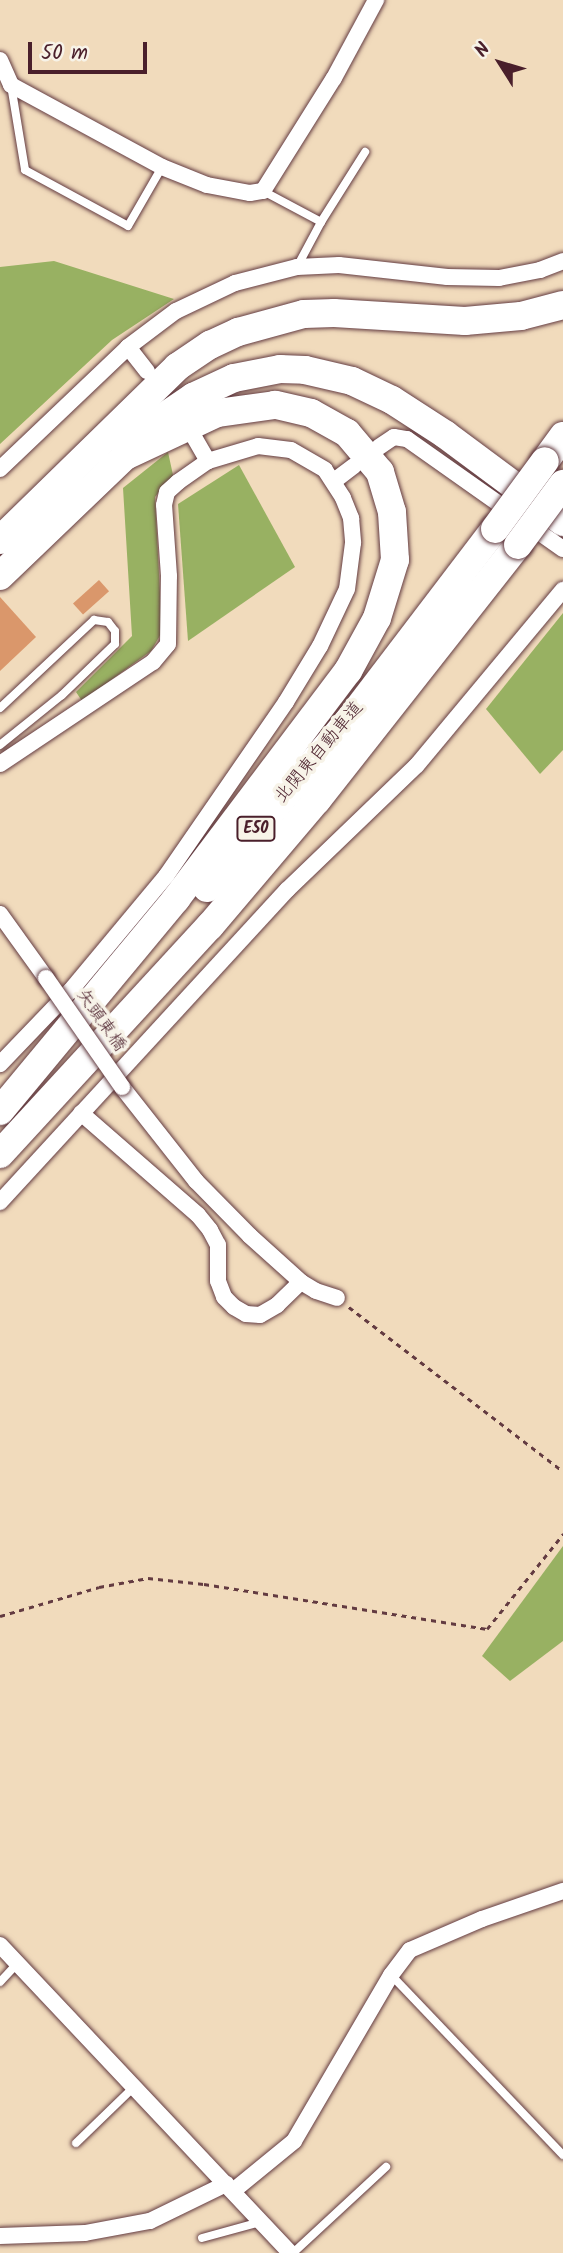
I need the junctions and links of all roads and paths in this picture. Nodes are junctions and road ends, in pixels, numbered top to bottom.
1 (376, 0) edge
2 (0, 60) edge
3 (11, 85) junction
4 (365, 152) dead end
5 (162, 167) junction
6 (263, 191) junction
7 (321, 222) junction
8 (563, 261) edge
9 (297, 267) junction
10 (563, 306) edge
11 (128, 348) junction
12 (147, 371) dead end
13 (146, 399) junction
14 (563, 436) edge
15 (194, 437) dead end
16 (379, 447) dead end
17 (125, 456) junction
18 (208, 461) junction
19 (354, 466) dead end
20 (0, 468) edge
21 (334, 481) junction
22 (563, 484) edge
23 (563, 501) edge
24 (563, 508) edge
25 (563, 522) edge
26 (0, 540) edge
27 (523, 549) junction
28 (563, 549) edge
29 (0, 576) edge
30 (563, 590) edge
31 (0, 708) edge
32 (0, 745) edge
33 (0, 764) edge
34 (0, 914) edge
35 (0, 1064) edge
36 (0, 1113) edge
37 (81, 1113) junction
38 (0, 1154) edge
39 (0, 1202) edge
40 (301, 1282) junction
41 (337, 1298) joint
42 (563, 1471) edge
43 (563, 1534) edge
44 (0, 1616) edge
45 (563, 1891) edge
46 (0, 1945) edge
47 (18, 1964) junction
48 (391, 1975) junction
49 (0, 1982) edge
50 (134, 2087) junction
51 (76, 2143) dead end
52 (563, 2155) edge
53 (386, 2167) dead end
54 (230, 2187) junction
55 (260, 2222) junction
56 (0, 2236) edge
57 (202, 2238) dead end
58 (292, 2253) edge

1 - 6 street
2 - 3 street
3 - 5 street
3 - 5 lane
4 - 7 lane
5 - 6 street
6 - 7 lane
7 - 9 lane
8 - 9 street
9 - 11 street
10 - 13 highway
11 - 12 street
11 - 20 street
13 - 23 highway
13 - 26 highway
14 - 36 highway, 北関東自動車道 / E50, bridge
15 - 18 street
16 - 28 street
17 - 25 highway
17 - 29 highway
17 - 36 highway
18 - 21 street
18 - 33 street
19 - 21 street
21 - 35 street
22 - 27 highway, 北関東自動車道 / E50, bridge
24 - 27 highway
27 - 38 highway, 北関東自動車道 / E50
30 - 37 street
31 - 32 lane
34 - 40 street, 矢頭東橋, bridge
37 - 39 street
37 - 40 street
40 - 41 street, 矢頭東橋
41 - 42 path
43 - 44 path
45 - 48 street
46 - 47 street
47 - 49 lane
47 - 50 street
48 - 52 lane
48 - 54 street
50 - 51 lane
50 - 54 street
53 - 58 lane
54 - 55 street
54 - 56 street
55 - 57 lane
55 - 58 street

